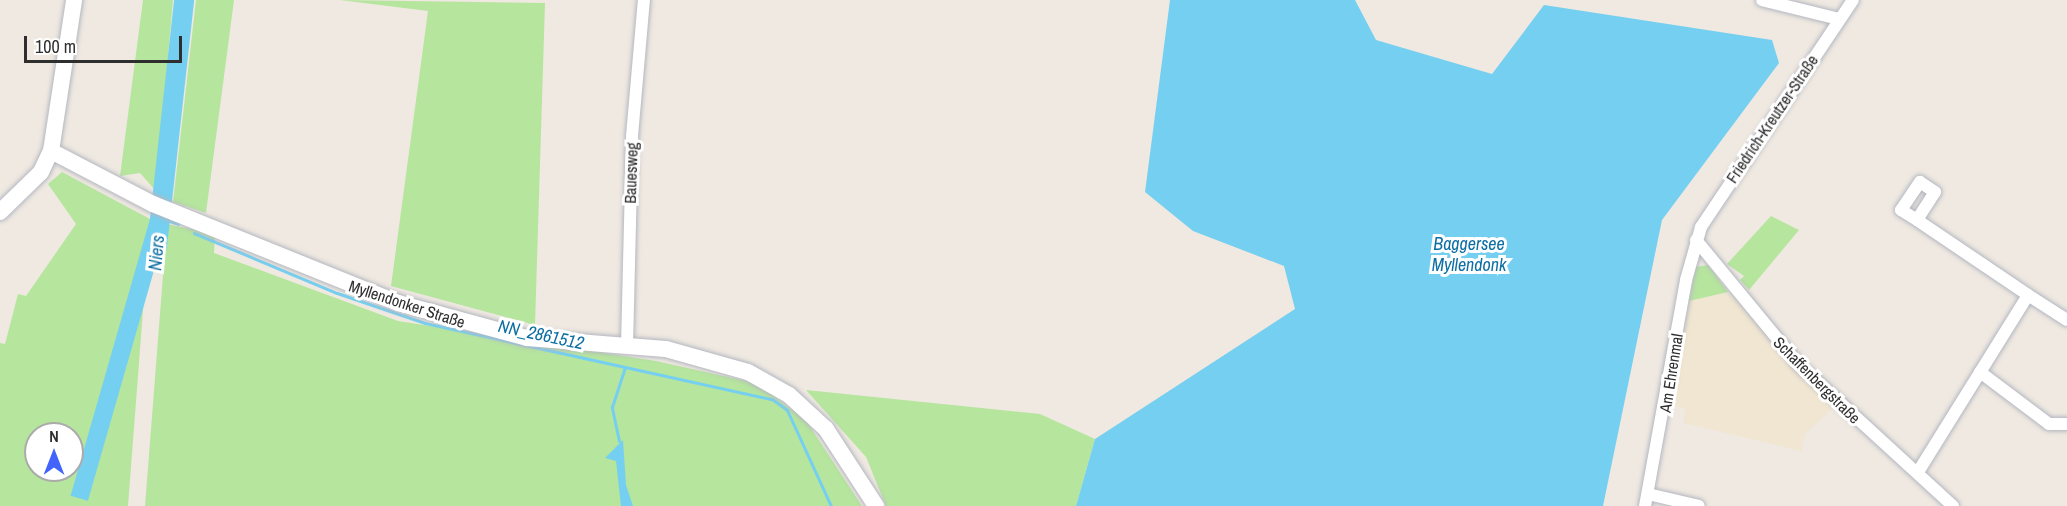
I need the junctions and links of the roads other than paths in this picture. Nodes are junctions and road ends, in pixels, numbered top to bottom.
1 (74, 0) edge
2 (644, 0) edge
3 (1762, 0) edge
4 (1853, 0) edge
5 (1839, 19) junction
6 (51, 152) junction
7 (0, 212) edge
8 (1917, 220) dead end
9 (1696, 240) junction
10 (2028, 295) junction
11 (2067, 320) edge
12 (627, 346) junction
13 (1980, 372) junction
14 (2067, 424) edge
15 (1918, 472) junction
16 (1647, 500) edge
17 (1950, 505) edge
18 (876, 506) edge
19 (1699, 506) edge

1 - 6 street
2 - 12 street, Bauesweg
3 - 5 street
4 - 5 street, Friedrich-Kreutzer-Straße
5 - 9 street, Friedrich-Kreutzer-Straße
6 - 7 street
6 - 12 street, Myllendonker Straße
8 - 10 street
9 - 15 street, Schaffenbergstraße
9 - 16 street, Am Ehrenmal
10 - 11 street
10 - 13 street
12 - 18 street, Myllendonker Straße
13 - 14 street
13 - 15 street
15 - 17 street, Schaffenbergstraße
16 - 19 street

